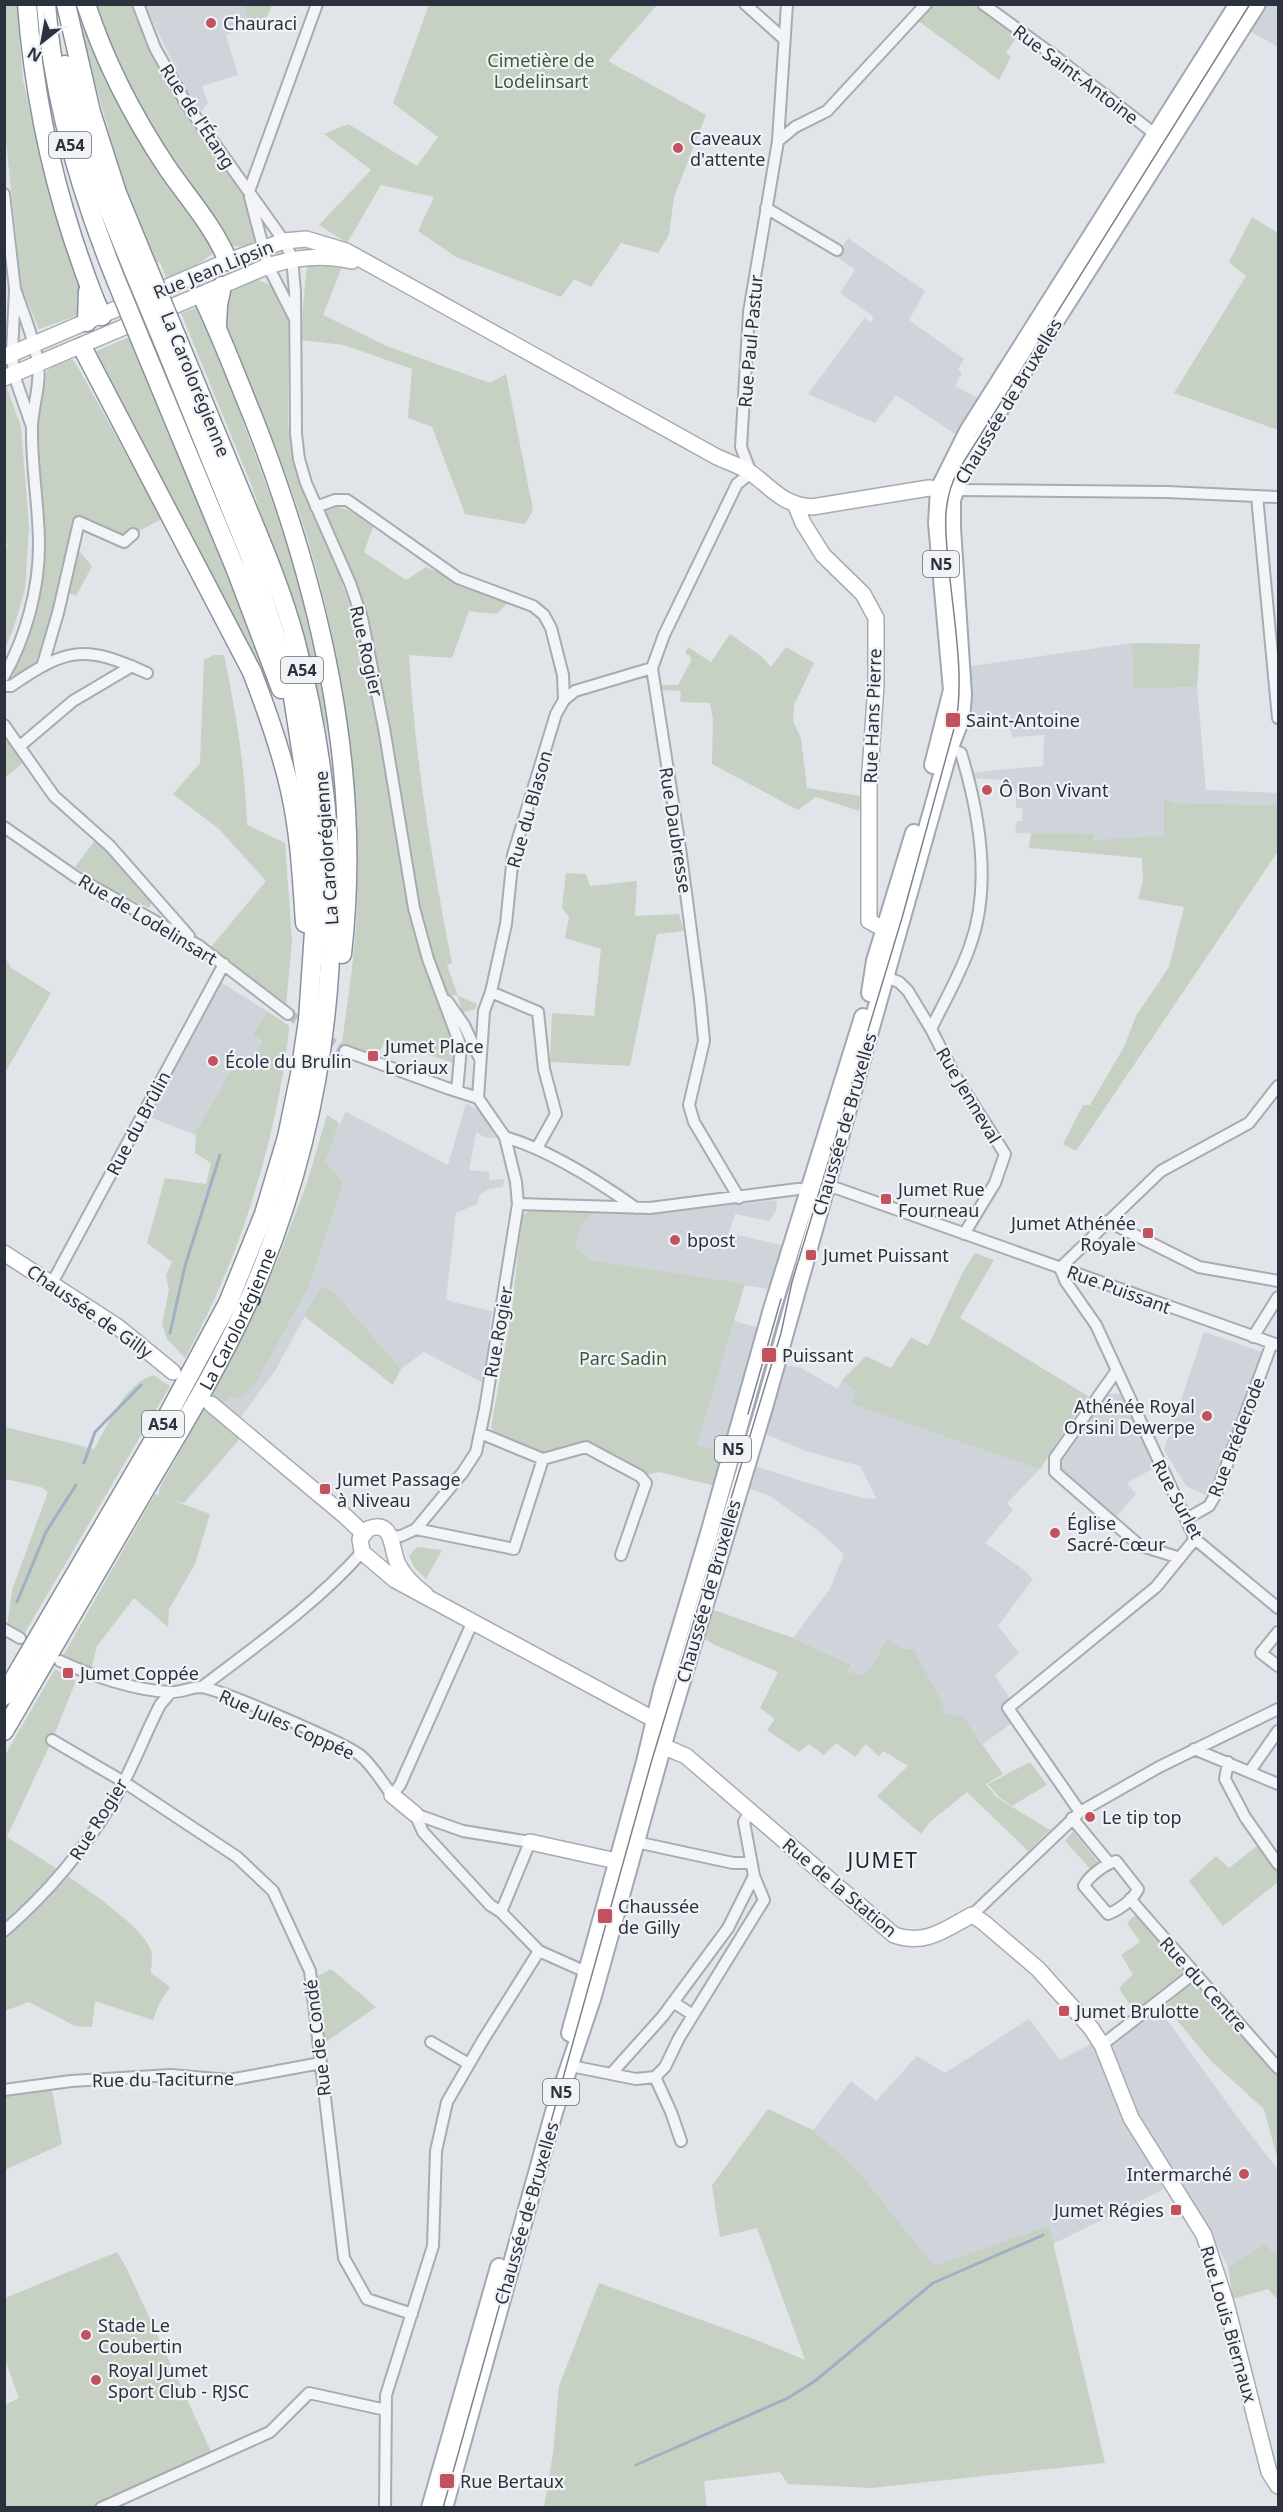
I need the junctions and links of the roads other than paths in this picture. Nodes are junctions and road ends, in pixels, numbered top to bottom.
1 (27, 4) edge
2 (46, 4) edge
3 (51, 4) edge
4 (66, 4) edge
5 (86, 4) edge
6 (138, 4) edge
7 (317, 4) edge
8 (745, 4) edge
9 (787, 4) edge
10 (926, 4) edge
11 (982, 4) edge
12 (1238, 4) edge
13 (1257, 4) edge
14 (784, 39) junction
15 (1162, 139) junction
16 (778, 141) junction
17 (249, 191) junction
18 (4, 194) edge
19 (765, 208) junction
20 (284, 241) junction
21 (263, 248) junction
22 (837, 250) dead end
23 (292, 258) junction
24 (228, 261) junction
25 (371, 265) junction
26 (268, 266) junction
27 (141, 269) junction
28 (222, 286) junction
29 (170, 287) junction
30 (15, 289) junction
31 (202, 296) junction
32 (295, 318) junction
33 (95, 319) junction
34 (217, 326) junction
35 (119, 331) junction
36 (170, 341) junction
37 (34, 344) junction
38 (82, 347) junction
39 (8, 355) edge
40 (38, 365) junction
41 (9, 376) edge
42 (32, 426) junction
43 (751, 473) junction
44 (947, 490) junction
45 (1257, 496) junction
46 (1278, 497) edge
47 (796, 506) junction
48 (316, 507) junction
49 (133, 534) dead end
50 (44, 664) junction
51 (132, 666) junction
52 (652, 668) junction
53 (147, 673) dead end
54 (4, 676) edge
55 (4, 686) edge
56 (564, 700) junction
57 (295, 714) junction
58 (1278, 718) edge
59 (4, 725) edge
60 (944, 745) junction
61 (20, 746) junction
62 (4, 827) edge
63 (891, 933) junction
64 (198, 945) junction
65 (224, 964) junction
66 (880, 974) junction
67 (438, 988) junction
68 (491, 992) junction
69 (310, 1000) junction
70 (483, 1011) junction
71 (288, 1014) tunnel mouth
72 (326, 1023) junction
73 (464, 1025) junction
74 (931, 1029) junction
75 (456, 1036) junction
76 (345, 1051) tunnel mouth
77 (480, 1058) junction
78 (1278, 1086) edge
79 (457, 1091) junction
80 (478, 1098) junction
81 (505, 1137) junction
82 (537, 1148) junction
83 (817, 1188) junction
84 (739, 1198) junction
85 (518, 1204) junction
86 (637, 1208) junction
87 (1107, 1221) junction
88 (964, 1234) junction
89 (4, 1253) edge
90 (1060, 1268) junction
91 (1278, 1281) edge
92 (52, 1283) junction
93 (1278, 1297) edge
94 (1253, 1337) junction
95 (1275, 1344) edge
96 (1117, 1370) junction
97 (173, 1372) dead end
98 (211, 1404) dead end
99 (480, 1433) junction
100 (543, 1459) junction
101 (1186, 1519) junction
102 (416, 1529) junction
103 (363, 1533) junction
104 (1195, 1539) junction
105 (392, 1541) junction
106 (367, 1555) junction
107 (621, 1555) dead end
108 (1180, 1558) junction
109 (426, 1595) junction
110 (1278, 1608) edge
111 (473, 1621) junction
112 (4, 1629) edge
113 (1278, 1632) edge
114 (20, 1638) dead end
115 (60, 1661) dead end
116 (1278, 1666) edge
117 (202, 1687) junction
118 (171, 1692) junction
119 (4, 1696) edge
120 (1278, 1709) edge
121 (661, 1723) junction
122 (4, 1731) edge
123 (1278, 1731) edge
124 (52, 1740) dead end
125 (656, 1743) junction
126 (1194, 1749) junction
127 (1228, 1762) junction
128 (1250, 1771) junction
129 (124, 1782) junction
130 (1278, 1784) edge
131 (392, 1795) junction
132 (750, 1811) junction
133 (415, 1814) junction
134 (1076, 1815) junction
135 (530, 1842) junction
136 (636, 1842) junction
137 (624, 1862) junction
138 (750, 1863) junction
139 (1109, 1863) junction
140 (1278, 1864) edge
141 (754, 1876) junction
142 (1130, 1899) junction
143 (501, 1912) junction
144 (972, 1915) junction
145 (4, 1931) edge
146 (718, 1942) junction
147 (539, 1951) junction
148 (732, 1952) junction
149 (586, 1972) junction
150 (1193, 1974) junction
151 (673, 2002) junction
152 (693, 2015) junction
153 (431, 2042) dead end
154 (1102, 2045) junction
155 (1277, 2062) edge
156 (321, 2063) junction
157 (469, 2064) junction
158 (571, 2066) junction
159 (611, 2074) junction
160 (655, 2077) junction
161 (4, 2090) edge
162 (681, 2141) dead end
163 (412, 2314) junction
164 (386, 2409) junction
165 (1278, 2486) edge
166 (101, 2508) edge
167 (385, 2508) edge
168 (430, 2508) edge
169 (444, 2508) edge

1 - 33 highway
2 - 57 highway, La Carolorégienne / A54, bridge
3 - 27 highway, La Carolorégienne / A54
4 - 27 highway, La Carolorégienne / A54
5 - 24 highway
6 - 17 street, Rue de l'Étang
7 - 17 street
8 - 14 street
9 - 14 street, Rue Paul Pastur
10 - 16 street
11 - 15 street, Rue Saint-Antoine
12 - 15 main road, Chaussée de Bruxelles / N5
13 - 15 main road, Chaussée de Bruxelles / N5
14 - 16 street, Rue Paul Pastur
15 - 44 main road, Chaussée de Bruxelles / N5
16 - 19 street, Rue Paul Pastur
17 - 20 street, Rue de l'Étang
17 - 21 street, Rue de l'Étang
18 - 30 street
19 - 22 street
19 - 43 street, Rue Paul Pastur
20 - 21 street, Rue Jean Lipsin
20 - 23 street, Rue de l'Étang
20 - 25 street, Rue Jean Lipsin
21 - 24 street, Rue Jean Lipsin
21 - 26 street, Rue de l'Étang
23 - 25 street, Rue Jean Lipsin
23 - 26 street, Rue Jean Lipsin
23 - 32 street, Rue Rogier
24 - 28 street
24 - 29 street, Rue Jean Lipsin
25 - 43 street
26 - 28 street, Rue Jean Lipsin
26 - 32 street, Rue Rogier
27 - 36 highway, La Carolorégienne / A54, bridge
28 - 31 street, Rue Jean Lipsin
28 - 34 highway
29 - 31 street
29 - 33 street, Rue Jean Lipsin
30 - 37 street
30 - 39 street
31 - 34 highway
31 - 35 street, Rue Jean Lipsin
32 - 48 street, Rue Rogier
33 - 35 street
33 - 37 street, Rue Jean Lipsin
33 - 38 street
34 - 72 highway
35 - 38 street, Rue Jean Lipsin
36 - 57 highway, La Carolorégienne / A54
36 - 72 highway, La Carolorégienne / A54
37 - 39 street, Rue Jean Lipsin
37 - 40 street
38 - 40 street, Rue Jean Lipsin
38 - 69 highway
39 - 41 street
40 - 41 street, Rue Jean Lipsin
40 - 42 street
41 - 42 street
42 - 54 street
43 - 47 street
43 - 52 street, Rue Daubresse
44 - 45 street
44 - 47 street
44 - 60 main road, Chaussée de Bruxelles / N5
45 - 46 street
45 - 58 street
47 - 63 street, Rue Hans Pierre
48 - 56 street
48 - 67 street, Rue Rogier
49 - 50 street
50 - 51 street
50 - 55 street
51 - 53 street
51 - 61 street
52 - 56 street
52 - 84 street, Rue Daubresse
56 - 68 street, Rue du Blason
57 - 69 highway, La Carolorégienne / A54
59 - 61 street
60 - 63 main road, Chaussée de Bruxelles / N5
60 - 66 main road, Chaussée de Bruxelles / N5
60 - 74 street
61 - 64 street
62 - 64 street, Rue de Lodelinsart
63 - 66 main road, Chaussée de Bruxelles / N5
64 - 65 street, Rue de Lodelinsart
65 - 71 street, Rue de Lodelinsart
65 - 92 street, Rue du Brûlin
66 - 74 street, Rue Jenneval
66 - 83 main road, Chaussée de Bruxelles / N5
67 - 73 street
67 - 75 street
68 - 70 street, Rue du Blason
68 - 82 street
69 - 119 highway, La Carolorégienne / A54
70 - 73 street
70 - 77 street
72 - 122 highway, La Carolorégienne / A54
73 - 75 street
73 - 77 street
74 - 88 street, Rue Jenneval
75 - 79 street
76 - 79 street
77 - 80 street
78 - 87 street
79 - 80 street
80 - 81 street, Rue Rogier
81 - 82 street
81 - 85 street, Rue Rogier
82 - 86 street
83 - 84 street
83 - 88 street, Rue Puissant
83 - 121 main road, Chaussée de Bruxelles / N5
84 - 86 street
85 - 86 street
85 - 99 street, Rue Rogier
87 - 90 street
87 - 91 street
88 - 90 street, Rue Puissant
89 - 92 street, Chaussée de Gilly
90 - 94 street, Rue Puissant
90 - 96 street, Rue Surlet
92 - 97 street, Chaussée de Gilly
93 - 94 street
94 - 95 street, Rue Puissant
95 - 101 street, Rue Bréderode
96 - 101 street, Rue Surlet
96 - 108 street
98 - 103 street
99 - 100 street
99 - 102 street, Rue Rogier
100 - 102 street
100 - 107 street
101 - 104 street, Rue Surlet
102 - 105 street
103 - 105 street
103 - 106 street
104 - 108 street
104 - 110 street, Rue Surlet
105 - 106 street
105 - 109 street
106 - 109 street
106 - 117 street
108 - 134 street
109 - 111 street
111 - 121 street
111 - 131 street
112 - 114 street
113 - 116 street
115 - 118 street, Rue Jules Coppée
117 - 118 street, Rue Jules Coppée
117 - 131 street, Rue Jules Coppée
118 - 129 street, Rue Rogier
120 - 126 street, Rue de la Station
121 - 125 main road, Chaussée de Bruxelles / N5
123 - 128 street
124 - 129 street, Rue de Condé
125 - 132 street, Rue de la Station
125 - 136 main road, Chaussée de Bruxelles / N5
125 - 137 main road, Chaussée de Bruxelles / N5
126 - 127 street
126 - 134 street, Rue de la Station
127 - 128 street
127 - 140 street
128 - 130 street
129 - 145 street, Rue Rogier
129 - 156 street, Rue de Condé
131 - 133 street
132 - 138 street
132 - 144 street, Rue de la Station
133 - 135 street
133 - 143 street
134 - 139 street
134 - 144 street, Rue de la Station
135 - 137 street
135 - 143 street
136 - 137 main road, Chaussée de Bruxelles / N5
136 - 138 street
137 - 149 main road, Chaussée de Bruxelles / N5
137 - 158 main road, Chaussée de Bruxelles / N5
138 - 141 street
139 - 142 street
139 - 142 street
141 - 146 street
141 - 148 street
142 - 150 street, Rue du Centre
143 - 147 street
144 - 154 street, Rue Louis Biernaux
146 - 148 street
146 - 151 street
147 - 149 street
147 - 157 street
148 - 152 street
149 - 168 main road, Chaussée de Bruxelles / N5
150 - 154 street
150 - 155 street, Rue du Centre
151 - 152 street
151 - 159 street
152 - 160 street
153 - 157 street
154 - 165 street, Rue Louis Biernaux
156 - 161 street, Rue du Taciturne
156 - 163 street, Rue de Condé
157 - 163 street
158 - 159 street
158 - 169 main road, Chaussée de Bruxelles / N5
159 - 160 street
160 - 162 street
163 - 164 street
164 - 166 street
164 - 167 street

